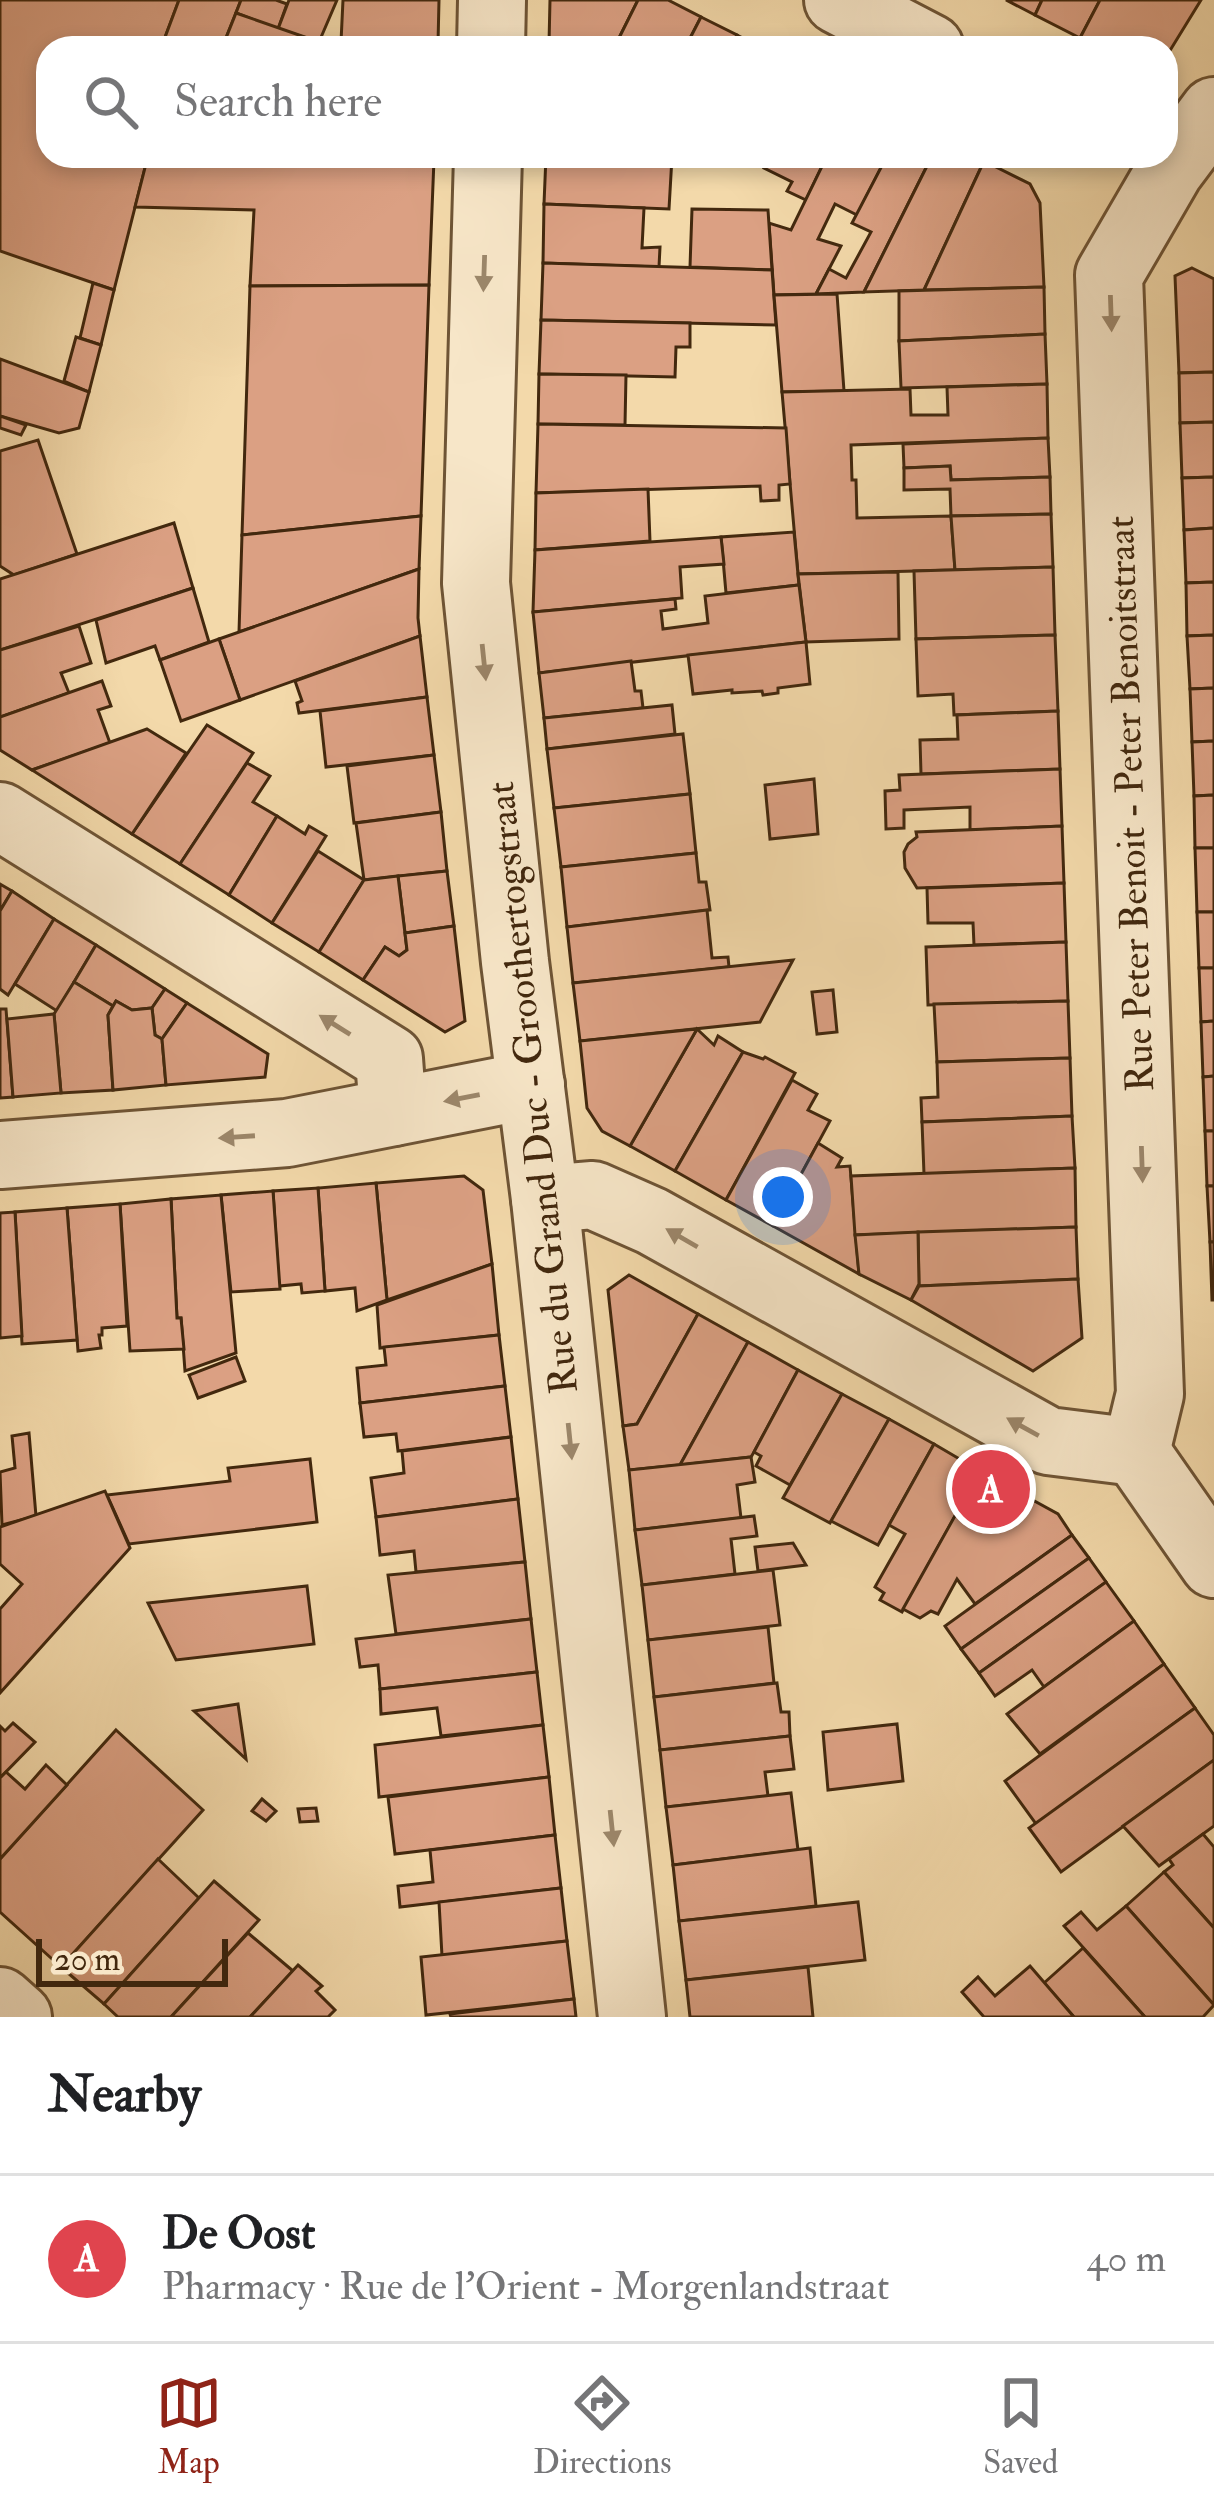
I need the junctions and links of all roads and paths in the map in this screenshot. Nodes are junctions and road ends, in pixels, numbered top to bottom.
1 (492, 0) edge
2 (838, 0) edge
3 (490, 36) edge
4 (907, 36) edge
5 (1214, 111) edge
6 (488, 168) edge
7 (1175, 173) edge
8 (0, 816) edge
9 (530, 1085) junction
10 (394, 1112) junction
11 (0, 1155) edge
12 (545, 1199) junction
13 (1136, 1452) junction
14 (1214, 1564) edge
15 (0, 2000) edge
16 (18, 2017) edge
17 (632, 2017) edge

1 - 3 street
2 - 4 street
5 - 7 street, Rue Peter Benoit - Peter Benoitstraat
6 -> 9 street, Rue du Grand Duc - Groothertogstraat
7 -> 13 street, Rue Peter Benoit - Peter Benoitstraat
10 -> 8 street
9 -> 10 street
9 - 12 street, Rue du Grand Duc - Groothertogstraat
10 -> 11 street
13 -> 12 street
12 -> 17 street, Rue du Grand Duc - Groothertogstraat
13 - 14 street
15 - 16 street

